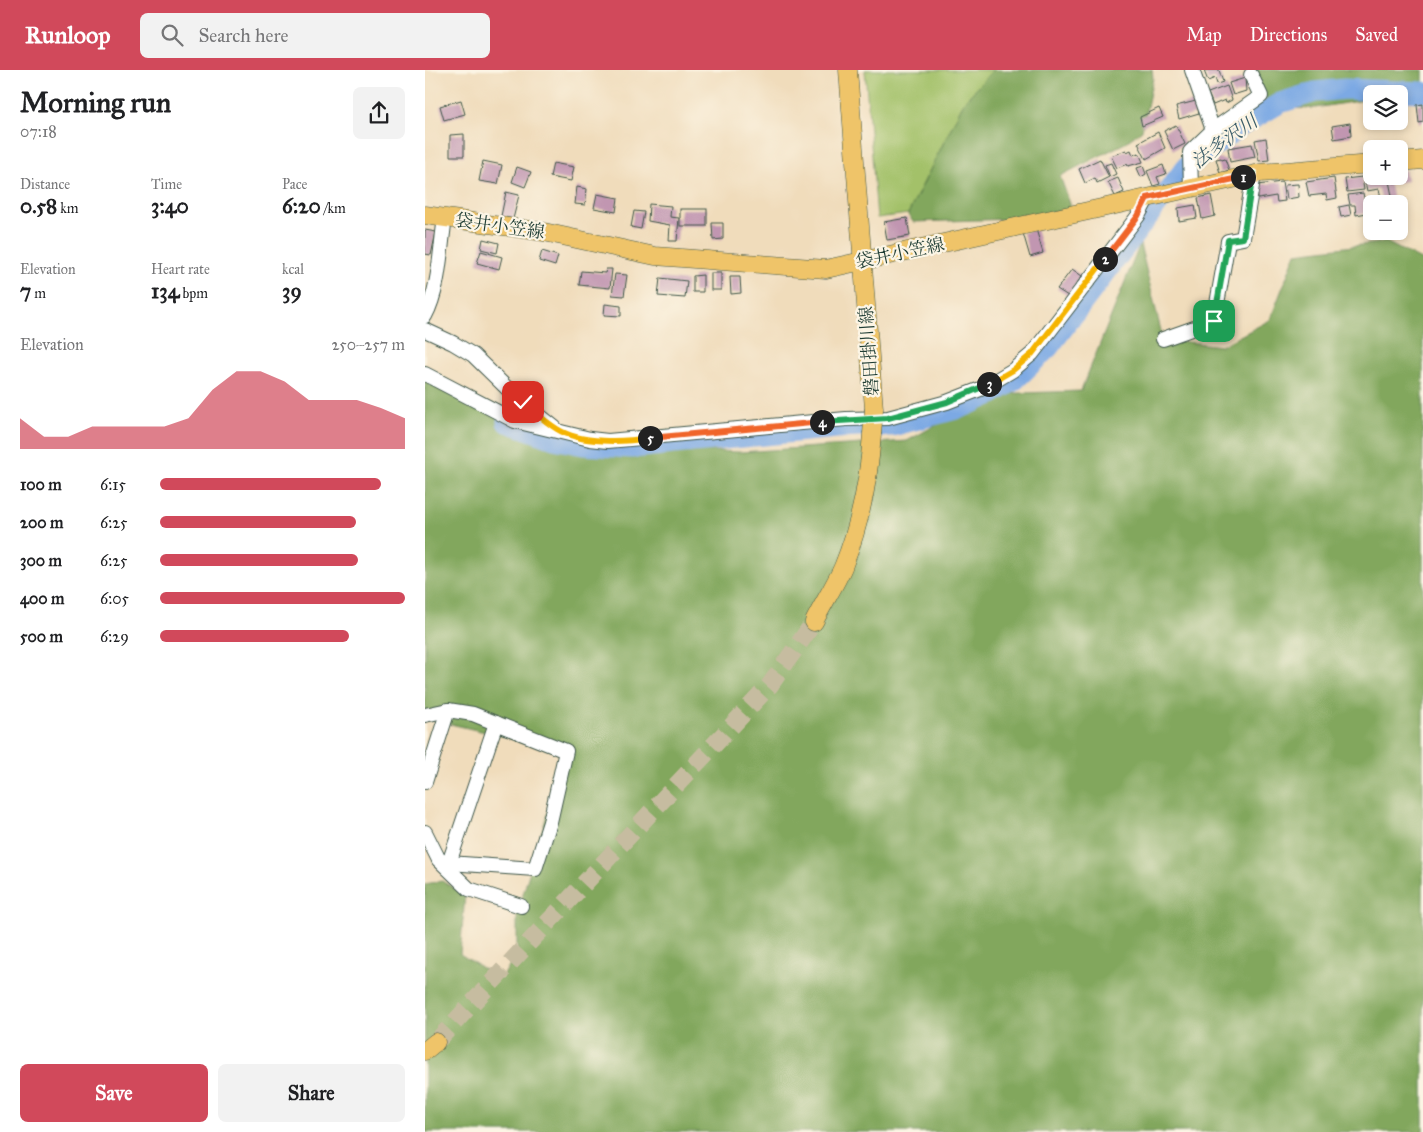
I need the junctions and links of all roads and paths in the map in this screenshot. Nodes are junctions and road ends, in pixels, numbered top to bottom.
1 (848, 70) edge
2 (1192, 70) edge
3 (1251, 76) dead end
4 (1213, 130) junction
5 (1423, 160) edge
6 (1408, 161) edge
7 (1363, 165) edge
8 (1253, 174) junction
9 (1191, 188) junction
10 (1147, 198) junction
11 (425, 215) edge
12 (445, 218) junction
13 (862, 261) junction
14 (425, 316) edge
15 (425, 330) edge
16 (1163, 339) dead end
17 (425, 374) edge
18 (511, 392) junction
19 (509, 418) junction
20 (558, 430) junction
21 (814, 622) tunnel mouth
22 (448, 710) junction
23 (425, 715) edge
24 (496, 723) junction
25 (425, 782) edge
26 (425, 832) edge
27 (444, 862) junction
28 (521, 906) dead end

1 - 13 main road, 磐田掛川線
2 - 4 street
3 - 4 street
4 - 9 street
5 - 6 main road
7 - 8 main road, 袋井小笠線
8 - 9 main road, 袋井小笠線
8 - 16 street
9 - 10 main road, 袋井小笠線
10 - 13 main road, 袋井小笠線
10 - 20 street
11 - 12 main road, 袋井小笠線
12 - 13 main road, 袋井小笠線
12 - 14 street
13 - 21 main road, 磐田掛川線, bridge
15 - 18 street
17 - 19 street
18 - 19 street
18 - 20 street
19 - 20 street
22 - 23 street
22 - 24 street
22 - 25 street
24 - 27 street
24 - 27 street
26 - 27 street
27 - 28 street

